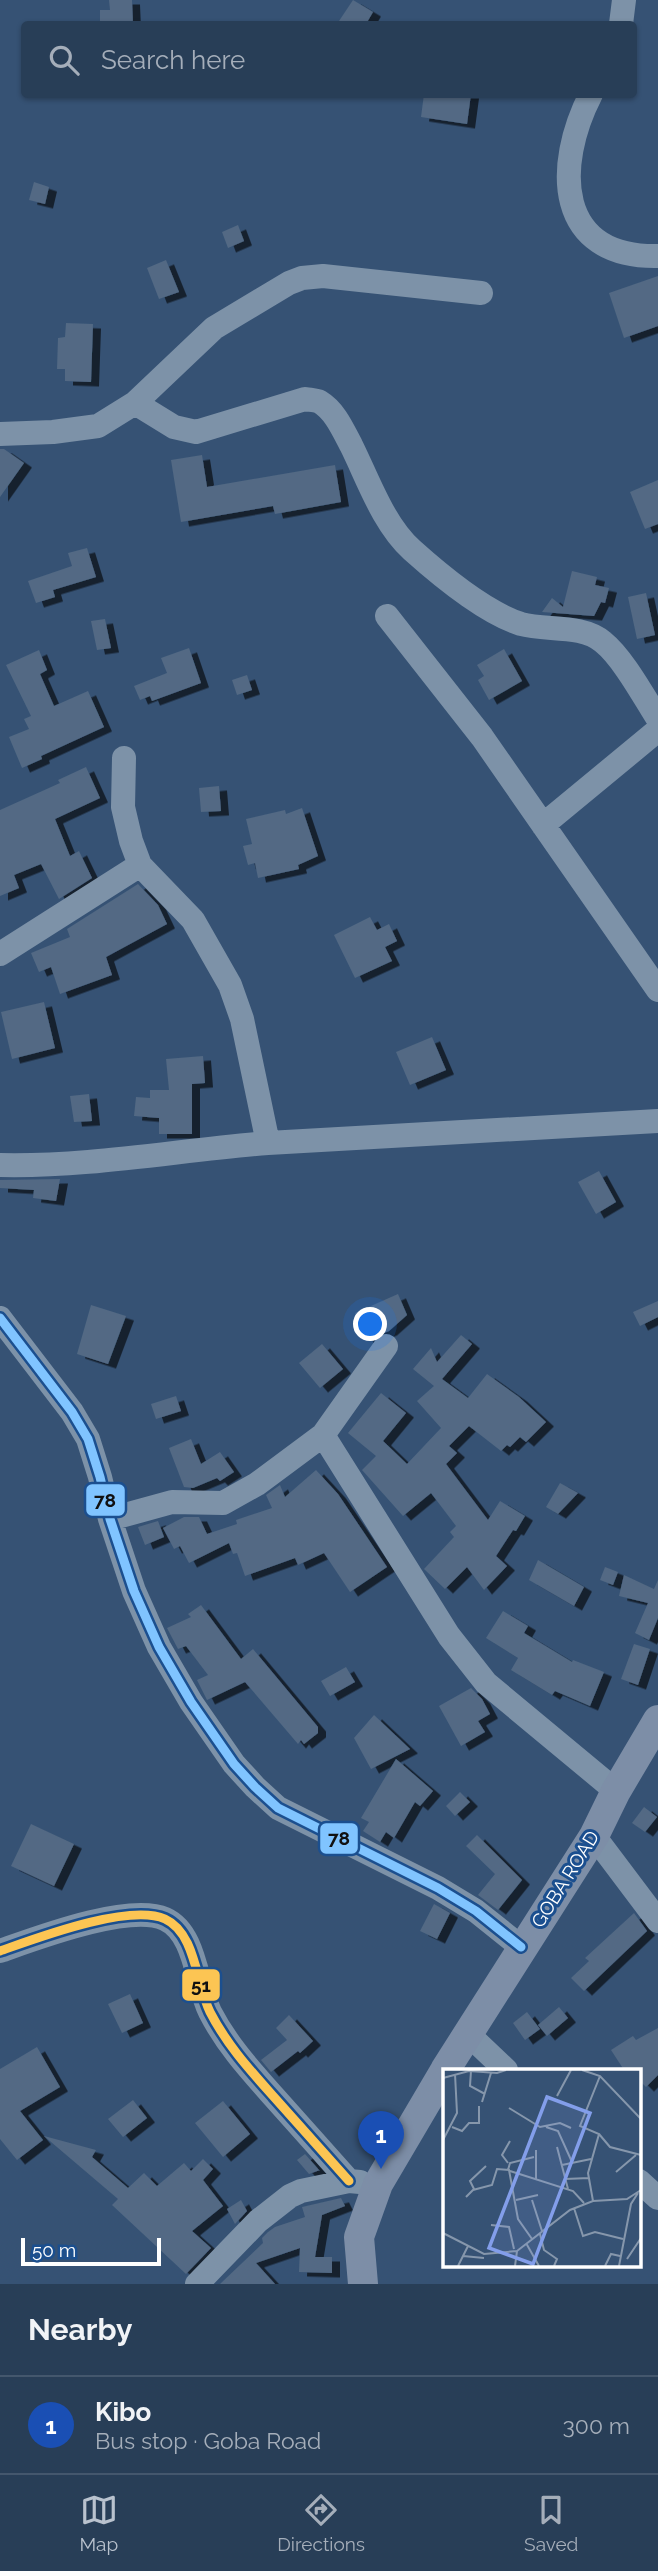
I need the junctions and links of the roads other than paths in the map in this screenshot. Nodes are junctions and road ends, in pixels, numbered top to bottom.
1 (624, 0) edge
2 (621, 21) edge
3 (589, 98) edge
4 (658, 256) edge
5 (481, 293) dead end
6 (135, 403) junction
7 (0, 434) edge
8 (387, 616) dead end
9 (658, 719) edge
10 (658, 730) edge
11 (124, 758) dead end
12 (543, 825) junction
13 (140, 865) junction
14 (0, 954) edge
15 (658, 990) edge
16 (658, 1121) edge
17 (268, 1143) junction
18 (0, 1165) edge
19 (0, 1318) edge
20 (386, 1346) dead end
21 (323, 1435) junction
22 (110, 1519) junction
23 (658, 1720) edge
24 (616, 1791) junction
25 (594, 1836) junction
26 (658, 1921) edge
27 (521, 1947) junction
28 (0, 1951) edge
29 (467, 2033) junction
30 (446, 2069) edge
31 (505, 2069) edge
32 (443, 2074) edge
33 (349, 2181) junction
34 (640, 2182) edge
35 (378, 2184) junction
36 (658, 2198) edge
37 (197, 2284) edge
38 (363, 2284) edge

1 - 2 street
3 - 4 street
5 - 6 street
6 - 7 street
6 - 9 street
8 - 12 street
10 - 12 street
11 - 13 street
12 - 15 street
13 - 14 street
13 - 17 street
16 - 17 street
17 - 18 street
19 - 22 street
20 - 21 street
21 - 22 street
21 - 24 street
22 - 27 street
23 - 24 main road, GOBA ROAD
24 - 25 main road, GOBA ROAD
25 - 26 street
25 - 27 main road, GOBA ROAD
27 - 29 main road, GOBA ROAD
28 - 33 street
29 - 30 main road, GOBA ROAD
29 - 31 street
32 - 35 main road, GOBA ROAD
33 - 35 street
33 - 37 street
34 - 36 street
35 - 38 main road, GOBA ROAD

